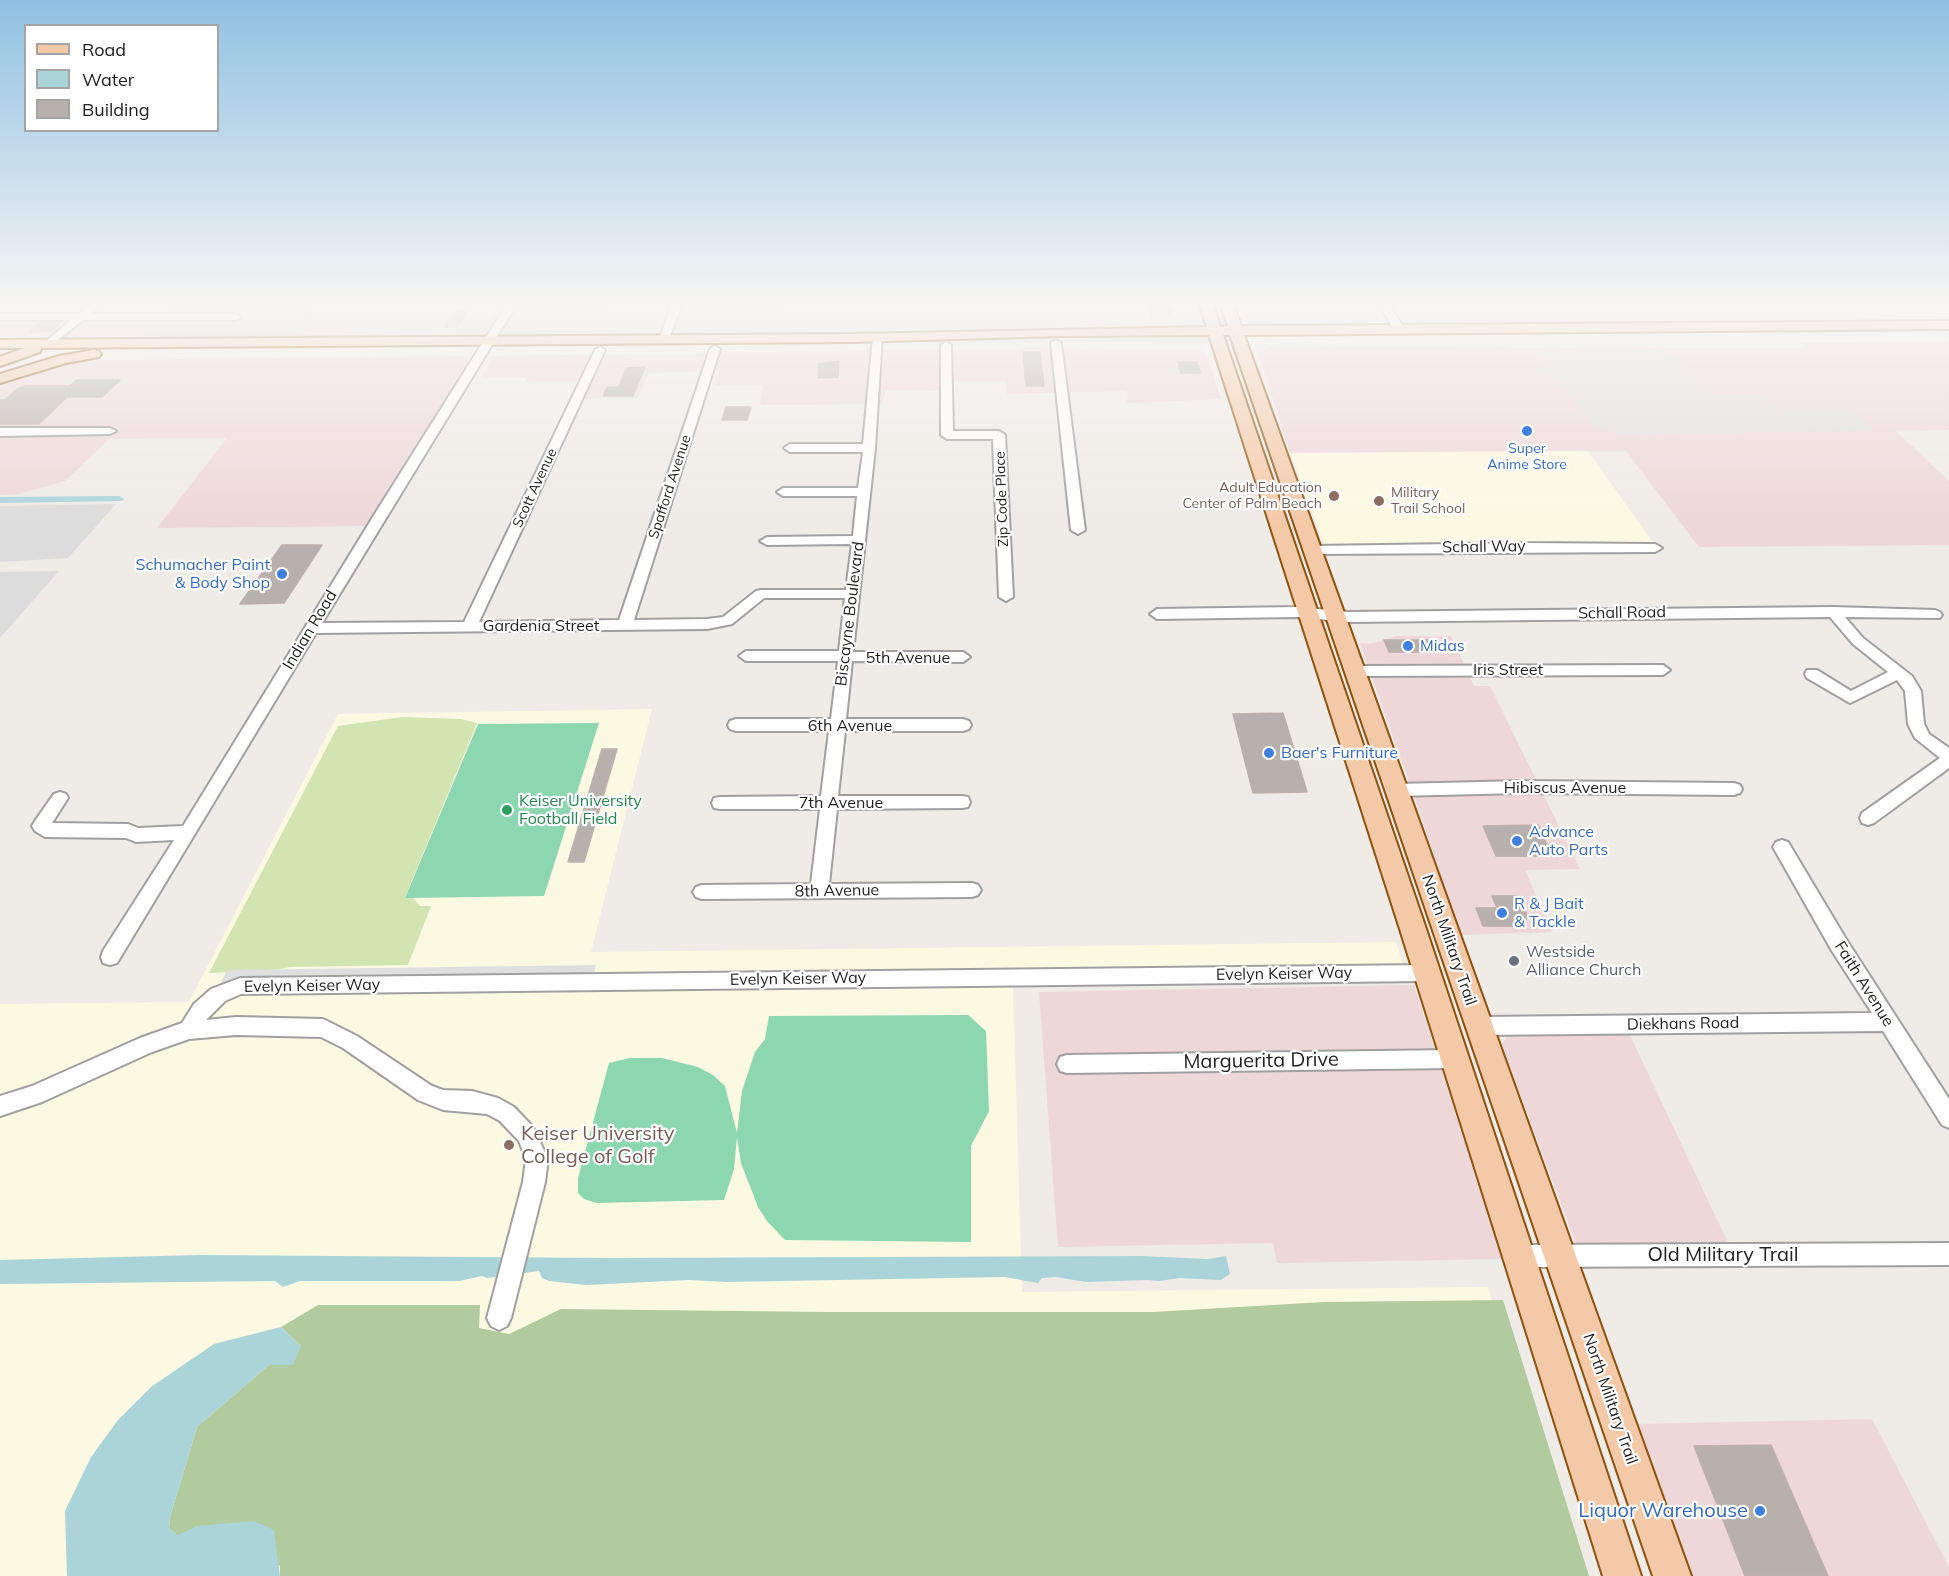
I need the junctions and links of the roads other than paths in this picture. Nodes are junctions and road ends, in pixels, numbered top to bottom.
1 (466, 378) edge
2 (587, 378) edge
3 (706, 378) edge
4 (875, 378) edge
5 (946, 378) edge
6 (1060, 378) edge
7 (1238, 378) edge
8 (1243, 378) edge
9 (110, 431) dead end
10 (0, 432) edge
11 (790, 448) dead end
12 (869, 448) junction
13 (783, 492) dead end
14 (864, 492) junction
15 (1276, 515) junction
16 (1078, 530) dead end
17 (859, 540) junction
18 (1308, 540) junction
19 (767, 541) dead end
20 (1655, 548) dead end
21 (853, 594) junction
22 (1006, 597) dead end
23 (1833, 612) junction
24 (1309, 613) junction
25 (1157, 614) dead end
26 (1935, 615) dead end
27 (1335, 616) junction
28 (625, 626) junction
29 (470, 627) junction
30 (311, 628) junction
31 (746, 656) dead end
32 (963, 657) dead end
33 (845, 658) junction
34 (1663, 670) dead end
35 (1354, 671) junction
36 (1899, 673) junction
37 (1812, 674) dead end
38 (736, 725) dead end
39 (963, 725) dead end
40 (838, 726) junction
41 (1949, 758) edge
42 (1359, 766) junction
43 (1734, 789) dead end
44 (1396, 790) junction
45 (60, 798) dead end
46 (962, 802) dead end
47 (720, 803) dead end
48 (829, 803) junction
49 (1868, 818) dead end
50 (188, 833) junction
51 (1782, 847) dead end
52 (972, 890) dead end
53 (819, 891) junction
54 (702, 892) dead end
55 (110, 957) dead end
56 (1429, 981) junction
57 (1888, 1022) junction
58 (1478, 1024) junction
59 (189, 1030) junction
60 (1454, 1059) junction
61 (1067, 1064) dead end
62 (0, 1106) edge
63 (1949, 1119) edge
64 (1938, 1254) edge
65 (1560, 1255) junction
66 (1518, 1256) junction
67 (499, 1318) dead end
68 (1622, 1576) edge
69 (1672, 1576) edge

1 - 30 street, Indian Road
2 - 29 street, Scott Avenue
3 - 28 street, Spafford Avenue
4 - 12 street, Biscayne Boulevard
5 - 22 street, Zip Code Place
6 - 16 street
7 - 15 main road, North Military Trail
8 - 18 main road, North Military Trail
9 - 10 street
11 - 12 street
12 - 14 street, Biscayne Boulevard
13 - 14 street
14 - 17 street, Biscayne Boulevard
15 - 18 main road
15 - 24 main road, North Military Trail
17 - 19 street
17 - 21 street, Biscayne Boulevard
18 - 20 street, Schall Way
18 - 27 main road, North Military Trail
21 - 28 street, Gardenia Street
21 - 33 street, Biscayne Boulevard
23 - 26 street, Schall Road
23 - 27 street, Schall Road
23 - 36 street
24 - 25 street, Schall Road
24 - 27 street, Schall Road
24 - 42 main road, North Military Trail
27 - 35 main road, North Military Trail
28 - 29 street, Gardenia Street
29 - 30 street, Gardenia Street
30 - 50 street, Indian Road
31 - 33 street, 5th Avenue
32 - 33 street, 5th Avenue
33 - 40 street, Biscayne Boulevard
34 - 35 street, Iris Street
35 - 44 main road, North Military Trail
36 - 37 street
36 - 41 street
38 - 40 street, 6th Avenue
39 - 40 street, 6th Avenue
40 - 48 street, Biscayne Boulevard
41 - 49 street
42 - 44 main road
42 - 56 main road, North Military Trail
43 - 44 street, Hibiscus Avenue
44 - 58 main road, North Military Trail
45 - 50 street
46 - 48 street, 7th Avenue
47 - 48 street, 7th Avenue
48 - 53 street, Biscayne Boulevard
50 - 55 street, Indian Road
51 - 57 street, Faith Avenue
52 - 53 street, 8th Avenue
53 - 54 street, 8th Avenue
56 - 58 main road
56 - 59 street, Evelyn Keiser Way
56 - 60 main road, North Military Trail
57 - 58 street, Diekhans Road
57 - 63 street, Faith Avenue
58 - 65 main road, North Military Trail
59 - 62 street
59 - 67 street
60 - 61 street, Marguerita Drive
60 - 66 main road, North Military Trail
64 - 65 street, Old Military Trail
65 - 66 street, Old Military Trail
65 - 69 main road, North Military Trail
66 - 68 main road, North Military Trail

